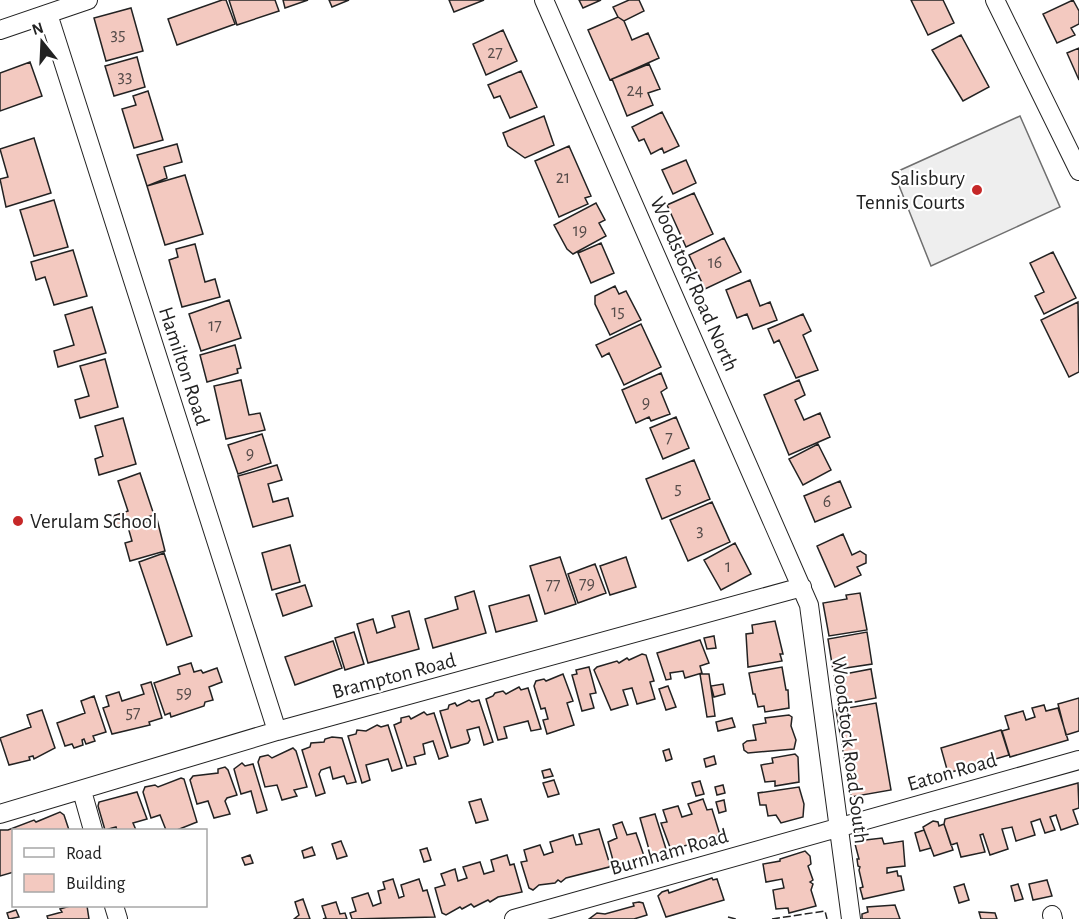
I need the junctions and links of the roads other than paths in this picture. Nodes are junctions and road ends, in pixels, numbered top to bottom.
1 (88, 0) edge
2 (544, 0) edge
3 (995, 0) edge
4 (48, 14) junction
5 (0, 30) edge
6 (1079, 171) edge
7 (801, 587) junction
8 (277, 731) junction
9 (1079, 760) edge
10 (82, 791) junction
11 (0, 814) edge
12 (837, 828) junction
13 (92, 829) edge
14 (513, 919) edge
15 (851, 919) edge

1 - 4 street
2 - 7 street, Woodstock Road North
3 - 6 street
4 - 5 street
4 - 8 street, Hamilton Road
7 - 8 street, Brampton Road
7 - 12 street, Woodstock Road South
8 - 10 street, Brampton Road
9 - 12 street, Eaton Road
10 - 11 street, Brampton Road
10 - 13 street
12 - 14 street, Burnham Road
12 - 15 street, Woodstock Road South

